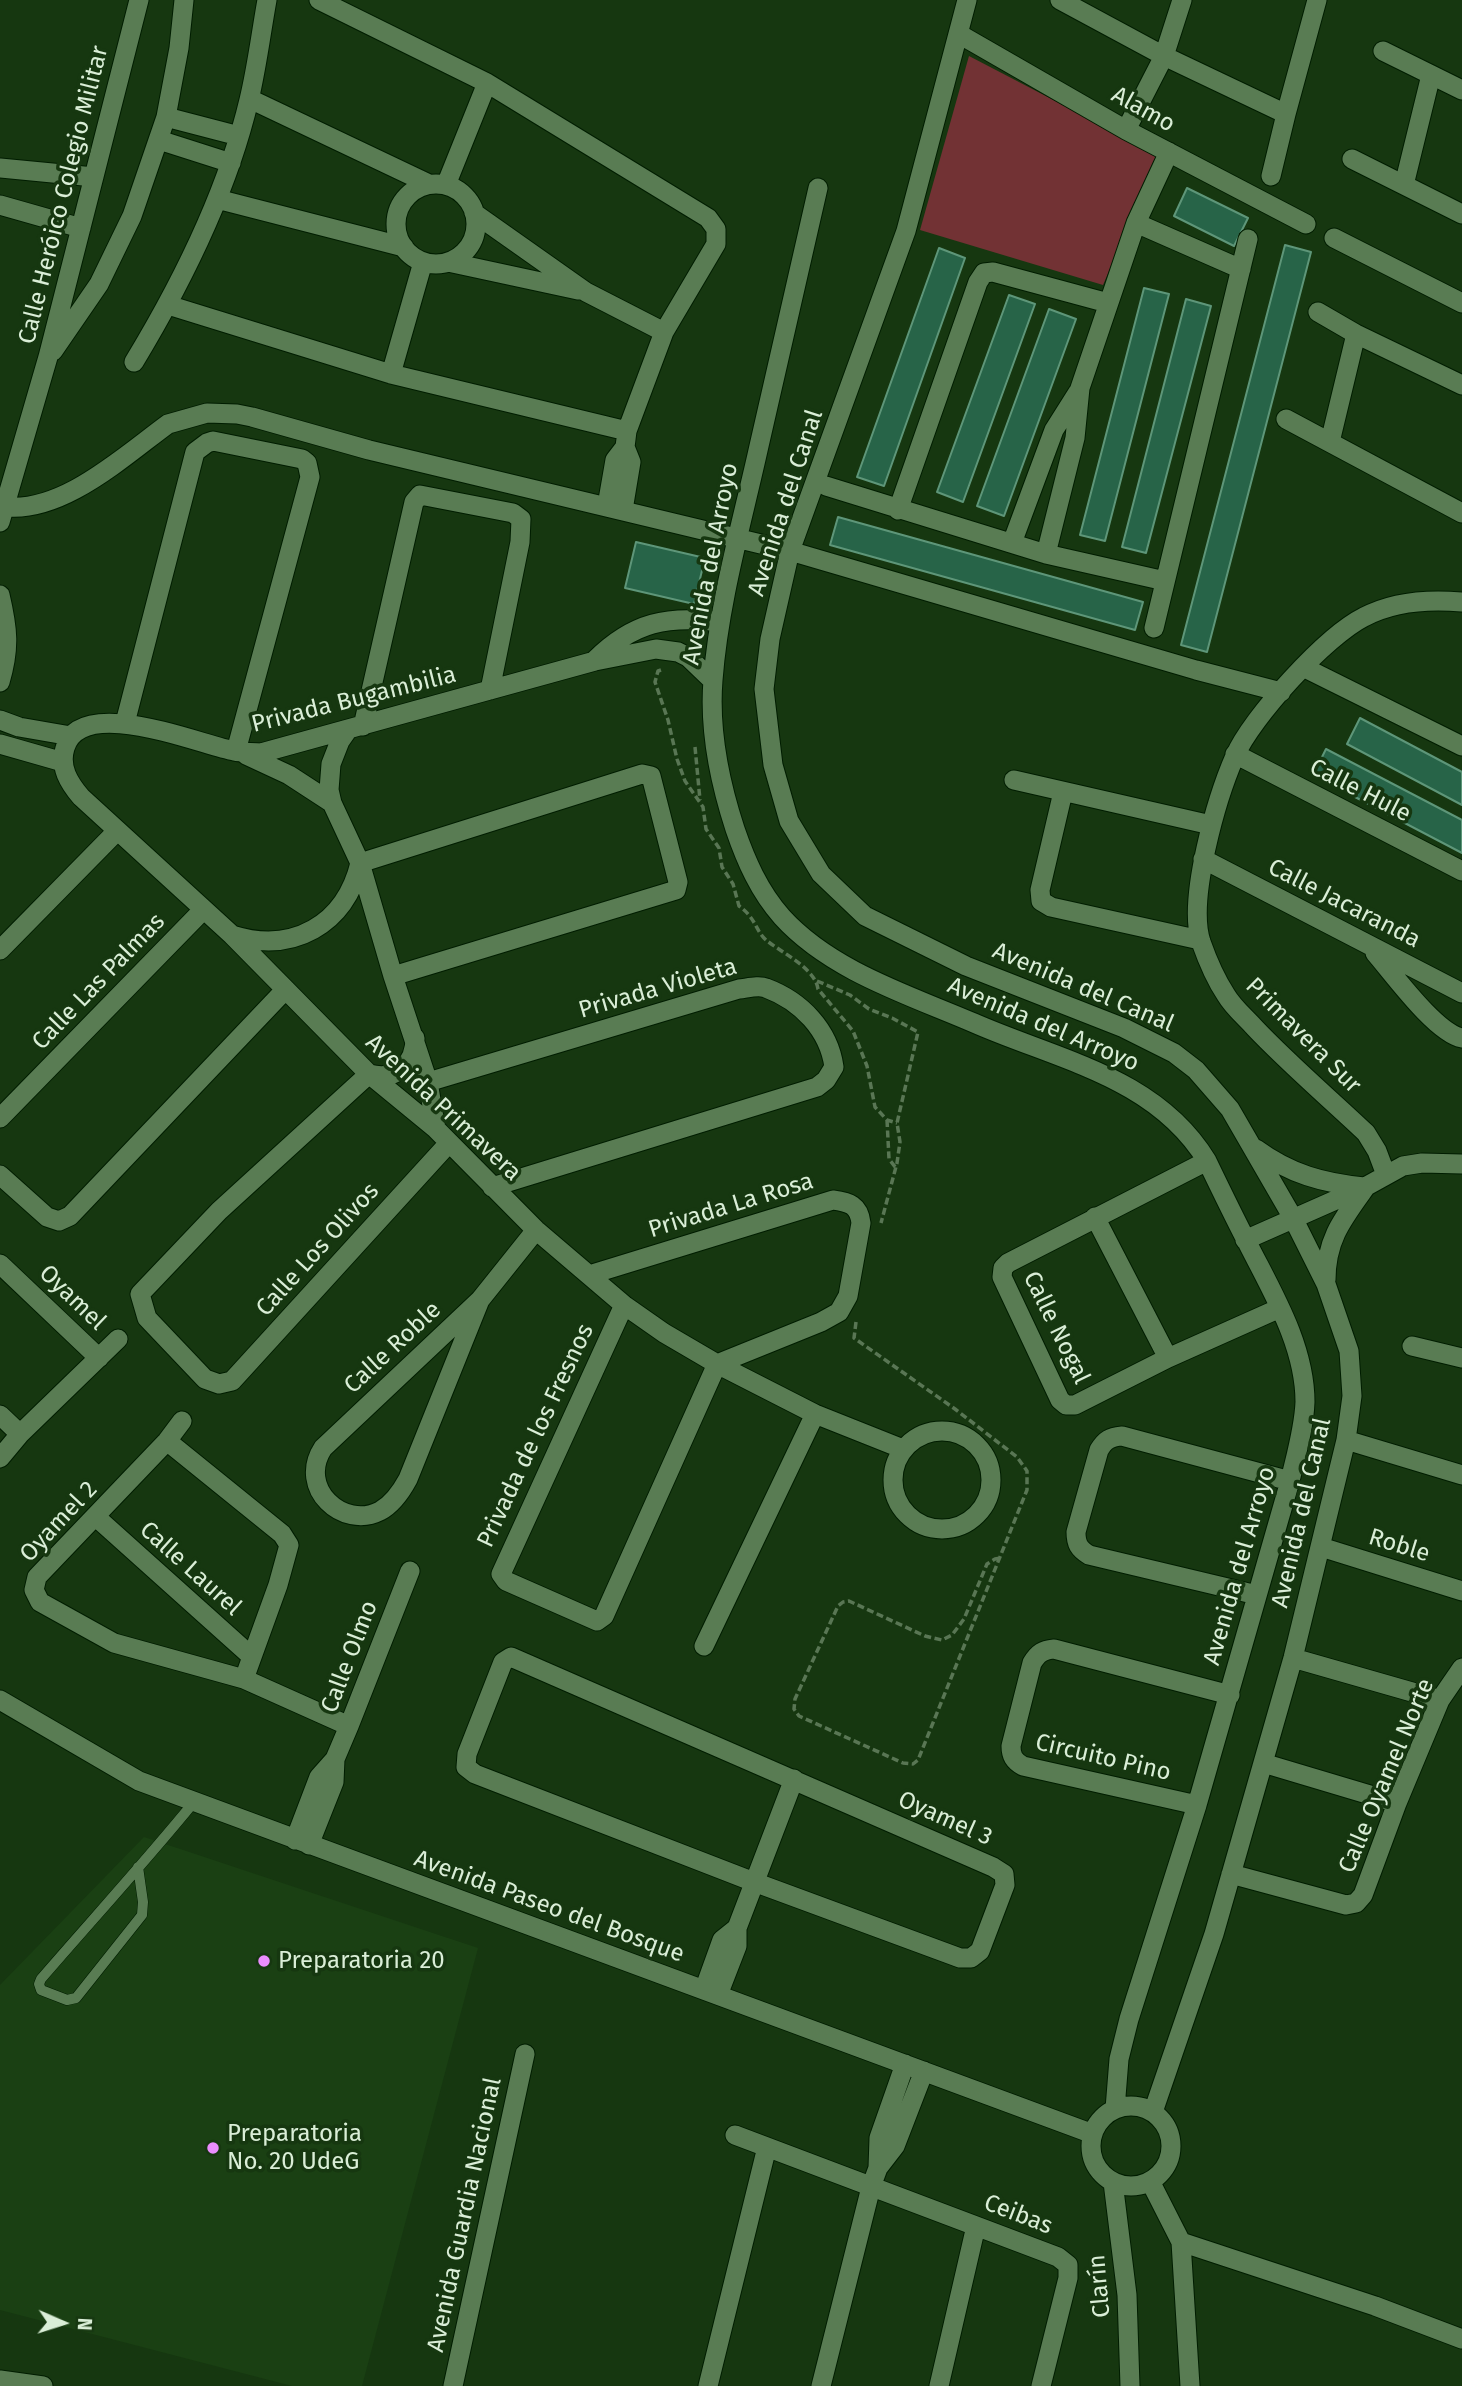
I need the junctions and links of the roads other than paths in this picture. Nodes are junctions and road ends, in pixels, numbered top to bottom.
1 (139, 0) edge
2 (184, 0) edge
3 (267, 0) edge
4 (319, 0) edge
5 (967, 0) edge
6 (1060, 0) edge
7 (1182, 0) edge
8 (1317, 0) edge
9 (959, 34) junction
10 (1383, 51) dead end
11 (1164, 56) junction
12 (1431, 75) junction
13 (487, 83) junction
14 (1462, 90) edge
15 (250, 99) junction
16 (1286, 114) junction
17 (166, 117) junction
18 (1126, 130) junction
19 (239, 136) junction
20 (159, 140) junction
21 (1169, 152) junction
22 (1352, 159) dead end
23 (230, 163) junction
24 (0, 169) edge
25 (1271, 176) dead end
26 (94, 177) junction
27 (438, 184) junction
28 (1404, 185) junction
29 (818, 188) dead end
30 (217, 199) junction
31 (0, 205) edge
32 (474, 212) junction
33 (1462, 214) edge
34 (1136, 223) junction
35 (1306, 224) dead end
36 (81, 229) junction
37 (1248, 239) dead end
38 (1334, 239) dead end
39 (404, 247) junction
40 (423, 261) junction
41 (448, 262) junction
42 (1241, 269) junction
43 (586, 292) junction
44 (1108, 303) junction
45 (1462, 303) edge
46 (168, 305) junction
47 (1318, 312) dead end
48 (664, 332) junction
49 (1356, 334) junction
50 (48, 357) junction
51 (134, 362) dead end
52 (391, 374) junction
53 (1462, 385) edge
54 (1080, 388) junction
55 (1286, 419) dead end
56 (626, 439) junction
57 (1330, 442) junction
58 (827, 486) dead end
59 (615, 508) junction
60 (898, 510) junction
61 (1, 512) edge
62 (1462, 513) edge
63 (738, 540) junction
64 (1012, 543) junction
65 (790, 551) junction
66 (1046, 554) junction
67 (1165, 581) junction
68 (0, 595) edge
69 (1462, 602) edge
70 (720, 622) junction
71 (1154, 628) dead end
72 (595, 661) junction
73 (1303, 667) junction
74 (712, 681) junction
75 (0, 682) edge
76 (490, 690) junction
77 (1281, 692) junction
78 (0, 720) edge
79 (125, 723) junction
80 (355, 729) junction
81 (71, 736) junction
82 (0, 744) edge
83 (1462, 746) edge
84 (236, 751) junction
85 (1235, 754) junction
86 (63, 762) junction
87 (1014, 780) dead end
88 (1063, 792) junction
89 (332, 803) junction
90 (1211, 825) junction
91 (117, 831) junction
92 (1203, 859) junction
93 (360, 863) junction
94 (1462, 871) edge
95 (203, 910) junction
96 (232, 935) junction
97 (1200, 940) junction
98 (1367, 944) junction
99 (0, 950) edge
100 (393, 976) junction
101 (285, 990) junction
102 (1462, 993) edge
103 (415, 1038) junction
104 (1462, 1038) edge
105 (369, 1074) junction
106 (428, 1082) junction
107 (0, 1118) edge
108 (442, 1136) junction
109 (1252, 1146) junction
110 (1207, 1161) junction
111 (1462, 1164) edge
112 (0, 1175) edge
113 (1386, 1175) junction
114 (1365, 1187) junction
115 (492, 1188) junction
116 (1095, 1217) junction
117 (1293, 1218) junction
118 (536, 1230) junction
119 (1245, 1240) junction
120 (0, 1264) edge
121 (589, 1275) junction
122 (1326, 1284) junction
123 (480, 1300) junction
124 (624, 1305) junction
125 (1280, 1308) junction
126 (118, 1339) dead end
127 (1412, 1346) dead end
128 (1462, 1357) edge
129 (99, 1358) junction
130 (1168, 1358) junction
131 (717, 1364) junction
132 (816, 1414) junction
133 (0, 1415) edge
134 (182, 1421) dead end
135 (20, 1434) junction
136 (1346, 1440) junction
137 (167, 1441) junction
138 (903, 1449) junction
139 (0, 1458) edge
140 (1462, 1475) edge
141 (1290, 1481) junction
142 (96, 1517) junction
143 (1321, 1547) junction
144 (410, 1572) dead end
145 (1462, 1591) edge
146 (1257, 1595) junction
147 (704, 1646) dead end
148 (251, 1656) junction
149 (1293, 1658) junction
150 (1462, 1668) edge
151 (244, 1679) junction
152 (1230, 1695) junction
153 (0, 1700) edge
154 (1440, 1700) junction
155 (349, 1726) junction
156 (1263, 1763) junction
157 (794, 1779) junction
158 (194, 1802) junction
159 (1397, 1803) junction
160 (1197, 1805) junction
161 (302, 1842) junction
162 (138, 1867) junction
163 (1231, 1874) junction
164 (754, 1882) junction
165 (711, 1992) junction
166 (525, 2054) dead end
167 (905, 2064) junction
168 (924, 2071) junction
169 (1115, 2109) junction
170 (1153, 2112) junction
171 (1093, 2134) junction
172 (735, 2135) dead end
173 (767, 2147) junction
174 (878, 2168) junction
175 (1113, 2182) junction
176 (1150, 2182) junction
177 (871, 2186) junction
178 (976, 2226) junction
179 (1181, 2242) junction
180 (1462, 2339) edge
181 (0, 2380) edge
182 (43, 2386) edge
183 (453, 2386) edge
184 (708, 2386) edge
185 (821, 2386) edge
186 (939, 2386) edge
187 (1041, 2386) edge
188 (1130, 2386) edge
189 (1190, 2386) edge

1 - 26 street, Calle Heróico Colegio Militar
2 - 17 street
3 - 15 street
4 - 13 street
5 - 9 street, Avenida del Canal
6 - 11 street
7 - 11 street
8 - 16 street
9 - 18 street, Alamo
9 - 65 street, Avenida del Canal
10 - 12 street
11 - 16 street
11 - 18 street
12 - 14 street
12 - 28 street
13 - 27 street
13 - 48 street
15 - 19 street
15 - 27 street
16 - 25 street
17 - 19 street
17 - 20 street
18 - 21 street, Alamo
19 - 23 street
20 - 23 street
20 - 50 street
21 - 34 street
21 - 35 street, Alamo
22 - 28 street
23 - 30 street
24 - 26 street
26 - 36 street, Calle Heróico Colegio Militar
27 - 32 street
27 - 39 street
28 - 33 street
29 - 63 street, Avenida del Arroyo
30 - 39 street
30 - 46 street
31 - 36 street
32 - 41 street
32 - 43 street
34 - 42 street
34 - 44 street
36 - 50 street, Calle Heróico Colegio Militar
37 - 42 street
38 - 45 street
39 - 40 street
40 - 41 street
40 - 52 street
41 - 43 street
42 - 67 street
43 - 48 street
44 - 54 street
44 - 60 street
46 - 51 street
46 - 52 street
47 - 49 street
48 - 56 street
49 - 53 street
49 - 57 street
50 - 61 street, Calle Heróico Colegio Militar
52 - 56 street
54 - 64 street
54 - 66 street
55 - 57 street
56 - 59 street
57 - 62 street
58 - 60 street
59 - 61 street
59 - 63 street
60 - 64 street
63 - 65 street
63 - 70 street, Avenida del Arroyo
64 - 66 street
65 - 77 street
65 - 109 street, Avenida del Canal
66 - 67 street
67 - 71 street
68 - 75 street
69 - 73 street, Primavera Sur
70 - 72 street, Privada Bugambilia
70 - 74 street, Avenida del Arroyo
72 - 74 street, Privada Bugambilia
72 - 76 street, Privada Bugambilia
73 - 77 street, Primavera Sur
73 - 83 street
74 - 110 street, Avenida del Arroyo
76 - 80 street, Privada Bugambilia
76 - 80 street
77 - 85 street, Primavera Sur
78 - 81 street
79 - 81 street, Privada Bugambilia
79 - 84 street, Privada Bugambilia
79 - 84 street
80 - 84 street, Privada Bugambilia
80 - 89 street
81 - 86 street
82 - 86 street
84 - 89 street
85 - 90 street, Primavera Sur
85 - 94 street, Calle Hule
86 - 91 street, Avenida Primavera
87 - 88 street
88 - 90 street
88 - 97 street
89 - 93 street
90 - 92 street, Primavera Sur
91 - 95 street, Avenida Primavera
91 - 99 street
92 - 97 street, Primavera Sur
92 - 98 street, Calle Jacaranda
93 - 96 street
93 - 100 street
93 - 100 street
95 - 96 street, Avenida Primavera
95 - 107 street, Calle Las Palmas
96 - 101 street, Avenida Primavera
97 - 113 street, Primavera Sur
98 - 102 street, Calle Jacaranda
98 - 104 street
100 - 103 street
101 - 105 street, Avenida Primavera
101 - 112 street
103 - 105 street
103 - 106 street
105 - 108 street, Avenida Primavera
105 - 108 street, Calle Los Olivos
106 - 108 street
106 - 115 street, Privada Violeta
108 - 115 street, Avenida Primavera
109 - 114 street
109 - 117 street, Avenida del Canal
110 - 116 street, Calle Nogal
110 - 119 street, Avenida del Arroyo
111 - 113 street
113 - 114 street
114 - 117 street
114 - 122 street
115 - 118 street, Avenida Primavera
116 - 130 street
116 - 130 street, Calle Nogal
117 - 119 street
117 - 122 street, Avenida del Canal
118 - 121 street, Avenida Primavera
118 - 123 street, Calle Roble
119 - 125 street, Avenida del Arroyo
120 - 129 street, Oyamel
121 - 124 street, Avenida Primavera
121 - 131 street, Privada La Rosa
122 - 136 street, Avenida del Canal
123 - 123 street, Calle Roble
124 - 131 street, Avenida Primavera
124 - 131 street, Privada de los Fresnos
125 - 130 street, Calle Nogal
125 - 141 street, Avenida del Arroyo
126 - 129 street
127 - 128 street
129 - 135 street, Oyamel
131 - 132 street, Avenida Primavera
132 - 138 street, Avenida Primavera
132 - 147 street
133 - 135 street
134 - 137 street, Oyamel 2
135 - 139 street, Oyamel
136 - 140 street
136 - 143 street, Avenida del Canal
137 - 142 street, Oyamel 2
137 - 148 street
138 - 138 street
141 - 146 street, Avenida del Arroyo
141 - 146 street
142 - 148 street, Calle Laurel
142 - 151 street, Oyamel 2
143 - 145 street, Roble
143 - 149 street, Avenida del Canal
144 - 155 street, Calle Olmo
146 - 152 street, Avenida del Arroyo
148 - 151 street
149 - 154 street
149 - 156 street, Avenida del Canal
150 - 154 street, Calle Oyamel Norte
151 - 155 street, Oyamel 2
152 - 160 street, Avenida del Arroyo
152 - 160 street, Circuito Pino
153 - 158 street, Avenida Paseo del Bosque
154 - 159 street, Calle Oyamel Norte
155 - 161 street, Calle Olmo
156 - 159 street
156 - 163 street, Avenida del Canal
157 - 164 street
157 - 164 street, Oyamel 3
157 - 164 street, Oyamel 3
158 - 161 street, Avenida Paseo del Bosque
158 - 162 lane
159 - 163 street, Calle Oyamel Norte
160 - 169 street, Avenida del Arroyo
161 - 165 street, Avenida Paseo del Bosque
162 - 162 lane
163 - 170 street, Avenida del Canal
164 - 165 street
165 - 167 street, Avenida Paseo del Bosque
166 - 183 street, Avenida Guardia Nacional
167 - 168 street, Avenida Paseo del Bosque
167 - 174 street
168 - 171 street, Avenida Paseo del Bosque
168 - 174 street
169 - 170 street
169 - 171 street
170 - 176 street
171 - 175 street
172 - 173 street, Ceibas
173 - 177 street, Ceibas
173 - 184 street
174 - 177 street
175 - 176 street
175 - 188 street, Clarín
176 - 179 street
177 - 178 street, Ceibas
177 - 185 street
178 - 186 street
178 - 187 street, Ceibas
179 - 180 street
179 - 189 street
181 - 182 street

